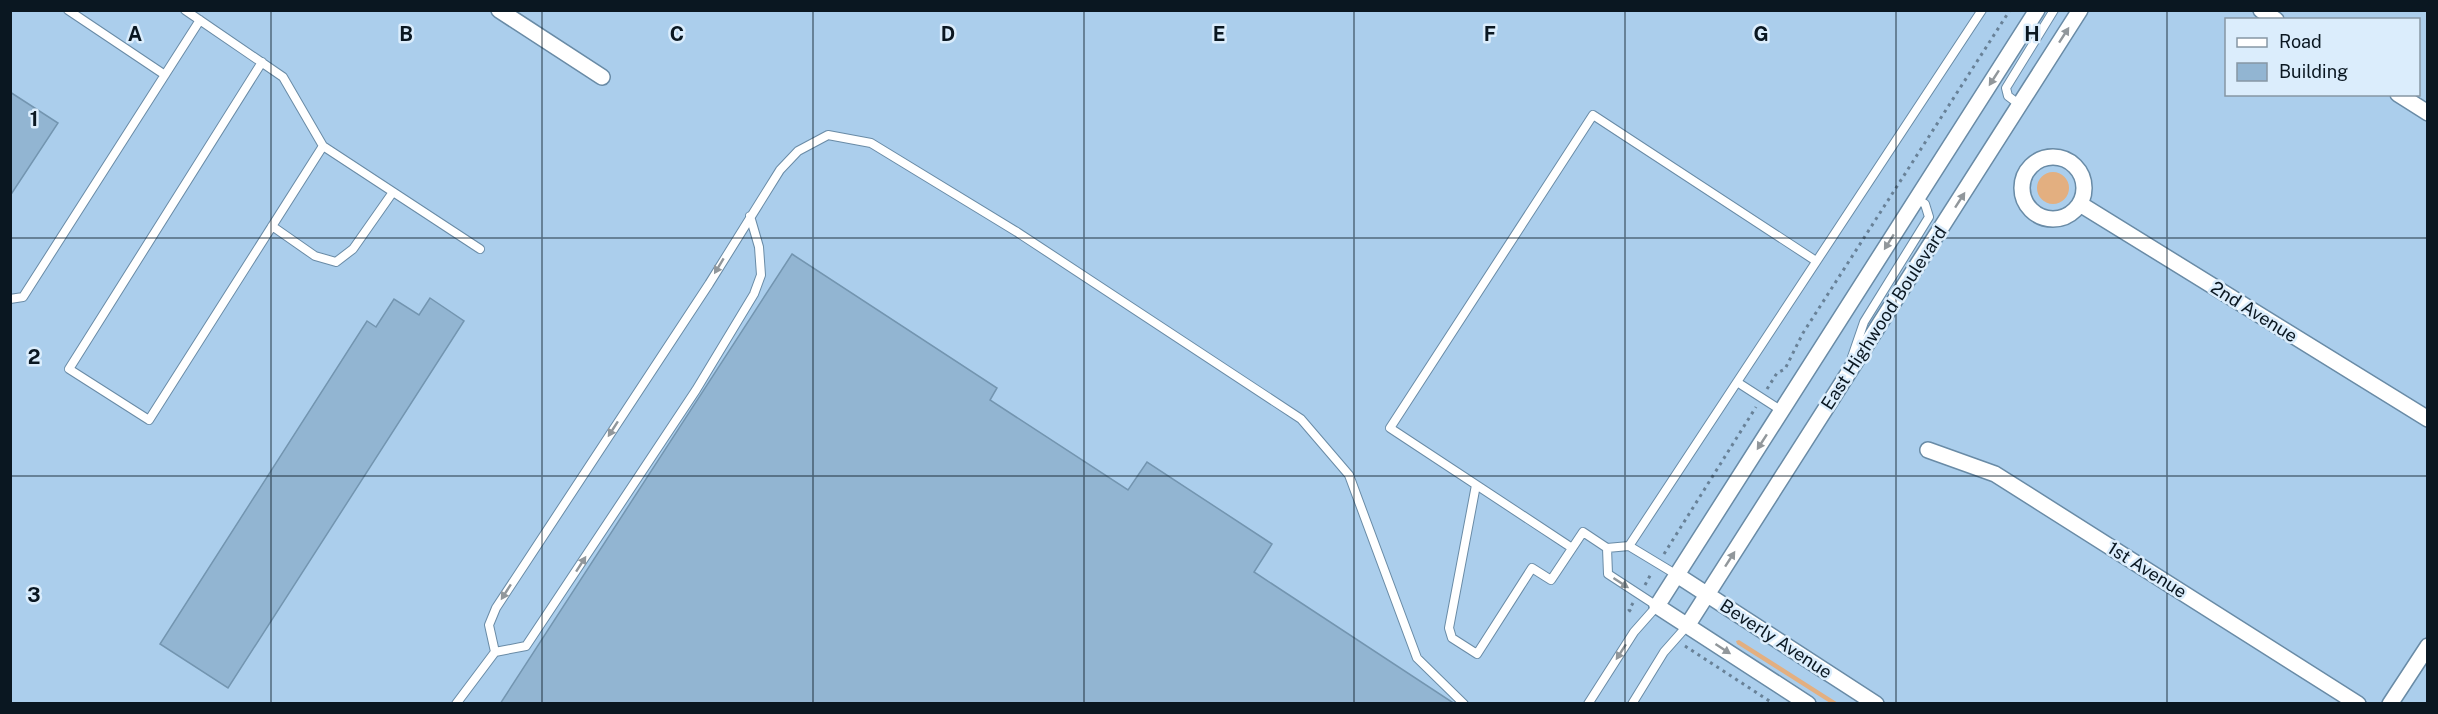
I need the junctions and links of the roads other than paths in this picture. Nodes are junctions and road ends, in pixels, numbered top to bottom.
1 (68, 10) edge
2 (185, 10) edge
3 (499, 10) edge
4 (1982, 10) edge
5 (2037, 10) edge
6 (2054, 10) edge
7 (2080, 10) edge
8 (200, 20) junction
9 (262, 63) junction
10 (165, 75) junction
11 (602, 77) dead end
12 (2401, 96) edge
13 (2020, 105) junction
14 (2427, 113) edge
15 (323, 146) junction
16 (393, 192) junction
17 (1917, 199) junction
18 (2080, 204) junction
19 (750, 216) junction
20 (273, 226) junction
21 (480, 249) dead end
22 (1816, 261) junction
23 (10, 299) edge
24 (1844, 381) junction
25 (1737, 382) junction
26 (1782, 411) junction
27 (2427, 419) edge
28 (1928, 450) dead end
29 (1476, 485) junction
30 (1629, 546) junction
31 (1572, 548) junction
32 (1607, 548) junction
33 (1677, 575) junction
34 (1707, 595) junction
35 (1657, 606) junction
36 (1688, 626) junction
37 (2427, 646) edge
38 (495, 652) junction
39 (456, 704) edge
40 (1464, 704) edge
41 (1588, 704) edge
42 (1632, 704) edge
43 (1808, 704) edge
44 (1876, 704) edge
45 (2358, 704) edge
46 (2390, 704) edge

1 - 10 lane
2 - 8 lane
3 - 11 street
4 - 22 lane
5 -> 17 street, East Highwood Boulevard
6 - 13 lane
13 -> 7 street, East Highwood Boulevard
8 - 9 lane
8 - 10 lane
9 - 15 lane
9 - 20 lane
10 - 23 lane
12 - 14 street
24 -> 13 street, East Highwood Boulevard
15 - 16 lane
15 - 20 lane
16 - 20 lane
16 - 21 lane
17 - 24 lane
17 -> 26 street, East Highwood Boulevard
18 - 18 street
18 - 27 street, 2nd Avenue
19 -> 38 lane
38 -> 19 lane
19 - 40 lane
22 - 25 lane
22 - 29 lane
34 -> 24 street, East Highwood Boulevard
25 - 26 lane
25 - 30 lane
26 -> 33 street, East Highwood Boulevard
28 - 45 street, 1st Avenue
29 - 31 lane
29 - 31 lane
30 - 32 lane
30 - 33 lane
31 - 32 lane
32 -> 35 lane
33 - 34 street, Beverly Avenue
33 - 35 street, East Highwood Boulevard
34 - 36 street, East Highwood Boulevard
34 - 44 street, Beverly Avenue
35 - 36 street, Beverly Avenue
35 -> 41 lane
36 - 42 lane
36 -> 43 street, Beverly Avenue
37 - 46 street
38 - 39 lane

